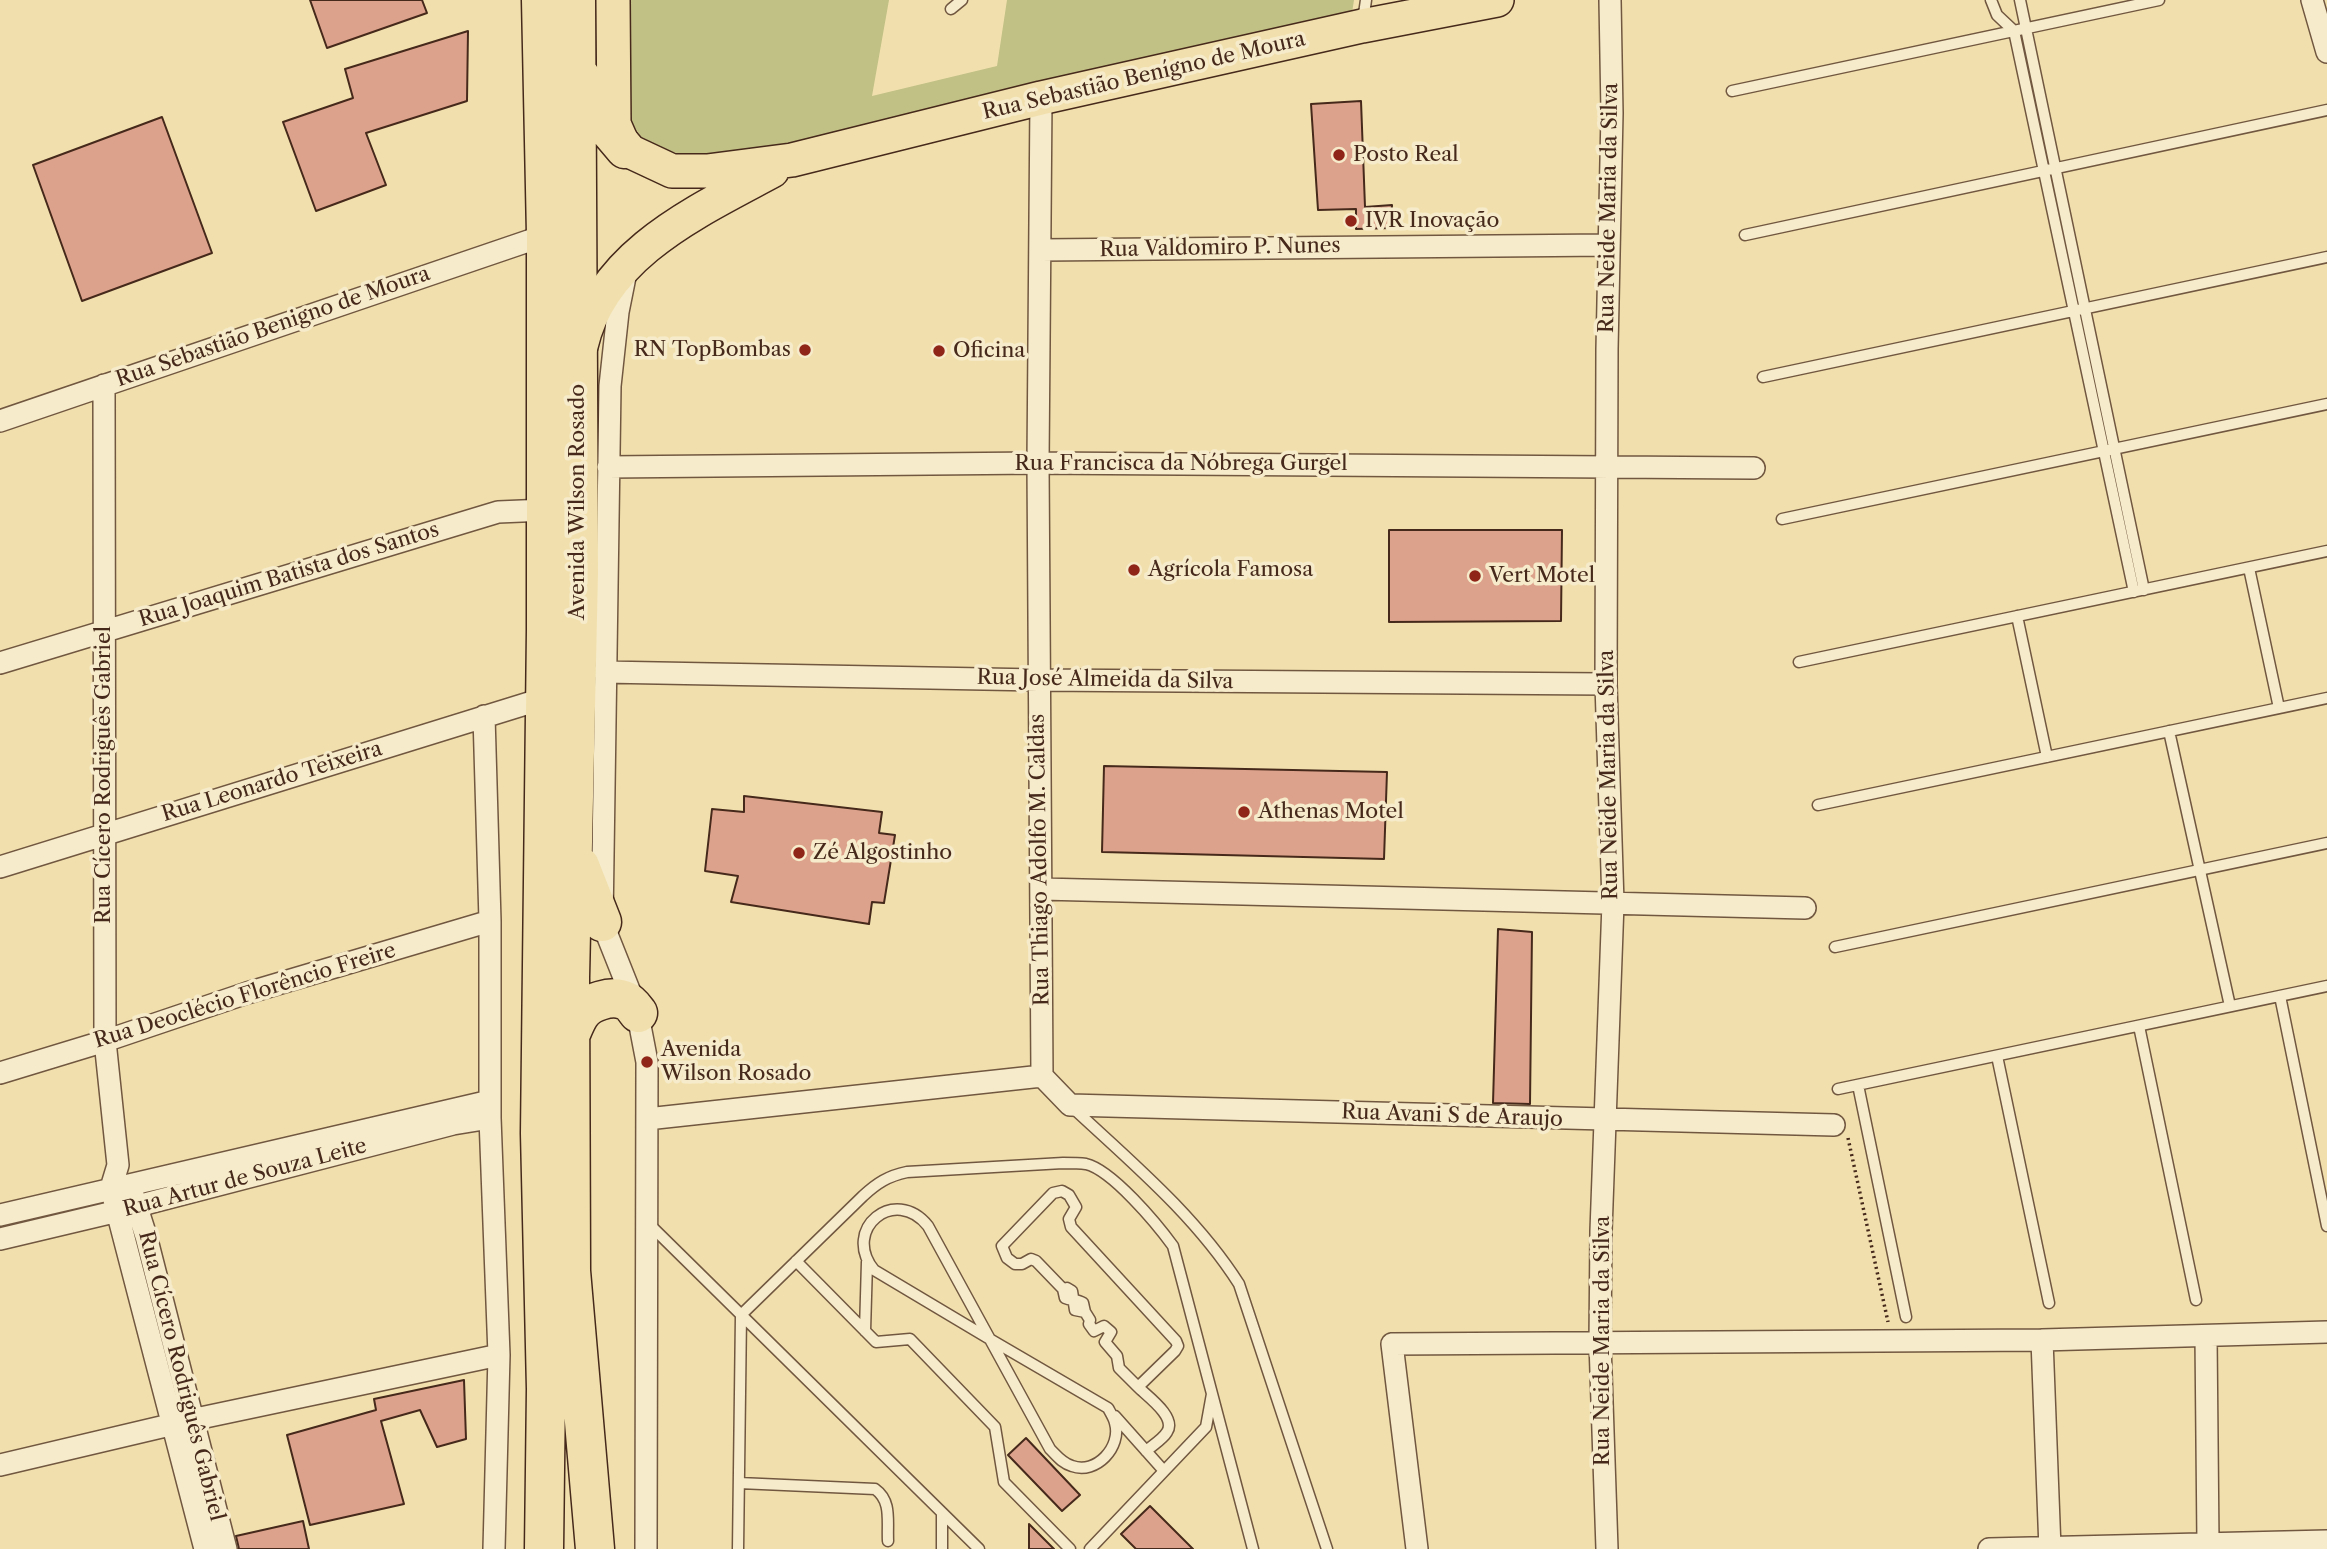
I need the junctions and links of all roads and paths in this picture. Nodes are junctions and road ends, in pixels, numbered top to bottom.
1 (541, 0) edge
2 (576, 0) edge
3 (613, 0) edge
4 (962, 0) edge
5 (1497, 0) edge
6 (1610, 0) edge
7 (1991, 0) edge
8 (2020, 0) edge
9 (2159, 0) edge
10 (2312, 0) edge
11 (1414, 8) edge
12 (951, 9) dead end
13 (1364, 13) edge
14 (2026, 28) junction
15 (2014, 31) junction
16 (2325, 41) edge
17 (576, 65) junction
18 (1732, 91) dead end
19 (1041, 97) junction
20 (2327, 110) edge
21 (625, 149) junction
22 (793, 160) junction
23 (2056, 168) junction
24 (2044, 171) junction
25 (546, 235) junction
26 (1745, 235) dead end
27 (1609, 245) junction
28 (1041, 250) junction
29 (2327, 257) edge
30 (628, 262) junction
31 (2080, 310) junction
32 (578, 360) junction
33 (1763, 377) dead end
34 (104, 385) junction
35 (2327, 404) edge
36 (0, 421) edge
37 (2109, 449) junction
38 (1038, 463) junction
39 (1606, 466) junction
40 (608, 467) junction
41 (1754, 468) dead end
42 (546, 510) junction
43 (1782, 519) dead end
44 (2327, 551) edge
45 (2249, 568) junction
46 (2139, 591) junction
47 (2017, 617) junction
48 (104, 631) junction
49 (1799, 662) dead end
50 (0, 663) edge
51 (604, 672) junction
52 (1038, 680) junction
53 (1606, 684) junction
54 (545, 698) junction
55 (2327, 698) edge
56 (2279, 708) junction
57 (484, 716) junction
58 (2169, 731) junction
59 (2047, 757) junction
60 (1818, 804) dead end
61 (104, 834) junction
62 (2327, 843) edge
63 (573, 844) junction
64 (0, 867) edge
65 (2199, 869) junction
66 (1042, 889) junction
67 (1613, 903) junction
68 (1805, 908) dead end
69 (490, 921) junction
70 (602, 922) junction
71 (1835, 947) dead end
72 (2327, 986) edge
73 (2280, 996) junction
74 (2230, 1006) junction
75 (638, 1013) junction
76 (2139, 1026) junction
77 (570, 1035) junction
78 (105, 1041) junction
79 (1997, 1056) junction
80 (0, 1073) edge
81 (1042, 1076) junction
82 (1858, 1085) junction
83 (1838, 1089) joint
84 (1070, 1105) junction
85 (490, 1110) junction
86 (647, 1119) junction
87 (1606, 1121) junction
88 (1834, 1125) dead end
89 (120, 1186) junction
90 (127, 1208) junction
91 (0, 1215) edge
92 (648, 1224) junction
93 (2327, 1226) edge
94 (0, 1239) edge
95 (796, 1261) junction
96 (867, 1262) junction
97 (2196, 1300) dead end
98 (2049, 1303) dead end
99 (741, 1315) junction
100 (1906, 1317) dead end
101 (1889, 1327) dead end
102 (865, 1331) junction
103 (2327, 1332) edge
104 (2206, 1336) junction
105 (988, 1338) junction
106 (2042, 1340) junction
107 (1600, 1343) junction
108 (499, 1355) junction
109 (1138, 1387) junction
110 (1212, 1391) junction
111 (1108, 1408) junction
112 (183, 1422) junction
113 (1146, 1451) junction
114 (0, 1465) edge
115 (1164, 1471) junction
116 (739, 1483) junction
117 (942, 1513) junction
118 (888, 1541) dead end
119 (2327, 1541) edge
120 (2208, 1544) junction
121 (976, 1548) edge
122 (2050, 1548) edge
123 (205, 1549) edge
124 (226, 1549) edge
125 (494, 1549) edge
126 (544, 1549) edge
127 (595, 1549) edge
128 (646, 1549) edge
129 (738, 1549) edge
130 (942, 1549) edge
131 (1070, 1549) edge
132 (1090, 1549) edge
133 (1253, 1549) edge
134 (1327, 1549) edge
135 (1417, 1549) edge
136 (1607, 1549) edge
137 (1989, 1549) edge

1 - 25 highway, Avenida Wilson Rosado
2 - 17 highway, Avenida Wilson Rosado
3 - 21 main road
4 - 12 lane
5 - 11 main road, Rua Sebastião Benígno de Moura
6 - 27 street, Rua Neide Maria da Silva
7 - 15 lane
8 - 14 lane
9 - 14 lane
10 - 16 street
11 - 13 main road, Rua Sebastião Benígno de Moura
13 - 19 main road, Rua Sebastião Benígno de Moura
14 - 15 lane
14 - 23 lane
15 - 18 lane
15 - 24 lane
17 - 21 highway
17 - 32 highway, Avenida Wilson Rosado
19 - 22 main road, Rua Sebastião Benígno de Moura
19 - 28 street, Rua Thiago Adolfo M. Caldas
20 - 23 lane
21 - 22 main road
22 - 30 main road
23 - 24 lane
23 - 31 lane
24 - 26 lane
24 - 31 lane
25 - 34 street, Rua Sebastião Benigno de Moura
25 - 42 highway, Avenida Wilson Rosado
27 - 28 street, Rua Valdomiro P. Nunes
27 - 39 street, Rua Neide Maria da Silva
28 - 38 street, Rua Thiago Adolfo M. Caldas
29 - 31 lane
30 - 32 main road
30 - 40 street
31 - 33 lane
31 - 37 lane
32 - 63 highway, Avenida Wilson Rosado
34 - 36 street, Rua Sebastião Benigno de Moura
34 - 48 street, Rua Cícero Rodriguês Gabriel
35 - 37 lane
37 - 43 lane
37 - 46 lane
38 - 39 street, Rua Francisca da Nóbrega Gurgel
38 - 40 street, Rua Francisca da Nóbrega Gurgel
38 - 52 street, Rua Thiago Adolfo M. Caldas
39 - 41 street, Rua Francisca da Nóbrega Gurgel
39 - 53 street, Rua Neide Maria da Silva
40 - 51 street
42 - 48 street, Rua Joaquim Batista dos Santos
42 - 54 highway, Avenida Wilson Rosado
44 - 45 lane
45 - 46 lane
45 - 56 lane
46 - 47 lane
47 - 49 lane
47 - 59 lane
48 - 50 street, Rua Joaquim Batista dos Santos
48 - 61 street, Rua Cícero Rodriguês Gabriel
51 - 52 street, Rua José Almeida da Silva
51 - 70 street
52 - 53 street, Rua José Almeida da Silva
52 - 66 street, Rua Thiago Adolfo M. Caldas
53 - 67 street, Rua Neide Maria da Silva
54 - 57 street, Rua Leonardo Teixeira
54 - 126 highway, Avenida Wilson Rosado
55 - 56 lane
56 - 58 lane
57 - 61 street, Rua Leonardo Teixeira
57 - 69 street
58 - 59 lane
58 - 65 lane
59 - 60 lane
61 - 64 street, Rua Leonardo Teixeira
61 - 78 street, Rua Cícero Rodriguês Gabriel
62 - 65 lane
63 - 70 highway
63 - 77 highway, Avenida Wilson Rosado
65 - 71 lane
65 - 74 lane
66 - 67 street
66 - 81 street, Rua Thiago Adolfo M. Caldas
67 - 68 street
67 - 87 street, Rua Neide Maria da Silva
69 - 78 street, Rua Deoclécio Florêncio Freire
69 - 85 street
70 - 75 street
72 - 73 lane
73 - 74 lane
73 - 93 lane
74 - 76 lane
75 - 77 highway
75 - 86 street
76 - 79 lane
76 - 97 lane
77 - 127 highway, Avenida Wilson Rosado
78 - 80 street, Rua Deoclécio Florêncio Freire
78 - 89 street, Rua Cícero Rodriguês Gabriel
79 - 82 lane
79 - 98 lane
81 - 84 street
81 - 86 street
82 - 83 lane
82 - 100 lane
83 - 101 path
84 - 87 street, Rua Avani S de Araujo
84 - 134 lane
85 - 89 street, Rua Artur de Souza Leite
85 - 90 street, Rua Artur de Souza Leite
85 - 108 street
86 - 92 street
87 - 88 street, Rua Avani S de Araujo
87 - 107 street, Rua Neide Maria da Silva
89 - 90 street, Rua Cícero Rodriguês Gabriel
89 - 91 street, Rua Artur de Souza Leite
90 - 94 street, Rua Artur de Souza Leite
90 - 112 street, Rua Cícero Rodriguês Gabriel
92 - 99 lane
92 - 128 street
95 - 99 lane
95 - 102 lane
95 - 110 lane
96 - 102 lane
96 - 105 lane
96 - 105 lane
99 - 116 lane
99 - 117 lane
102 - 131 lane
103 - 104 street
104 - 106 street
104 - 120 street
105 - 111 lane
105 - 111 lane
106 - 107 street
106 - 122 street
107 - 135 street
107 - 136 street, Rua Neide Maria da Silva
108 - 112 street
108 - 125 street
109 - 109 lane
109 - 113 lane
110 - 115 lane
110 - 133 lane
111 - 113 lane
112 - 114 street
112 - 123 street, Rua Cícero Rodriguês Gabriel
112 - 124 street, Rua Cícero Rodriguês Gabriel
113 - 115 lane
115 - 132 lane
116 - 118 lane
116 - 129 lane
117 - 121 lane
117 - 130 lane
119 - 120 street
120 - 122 street
122 - 137 street

